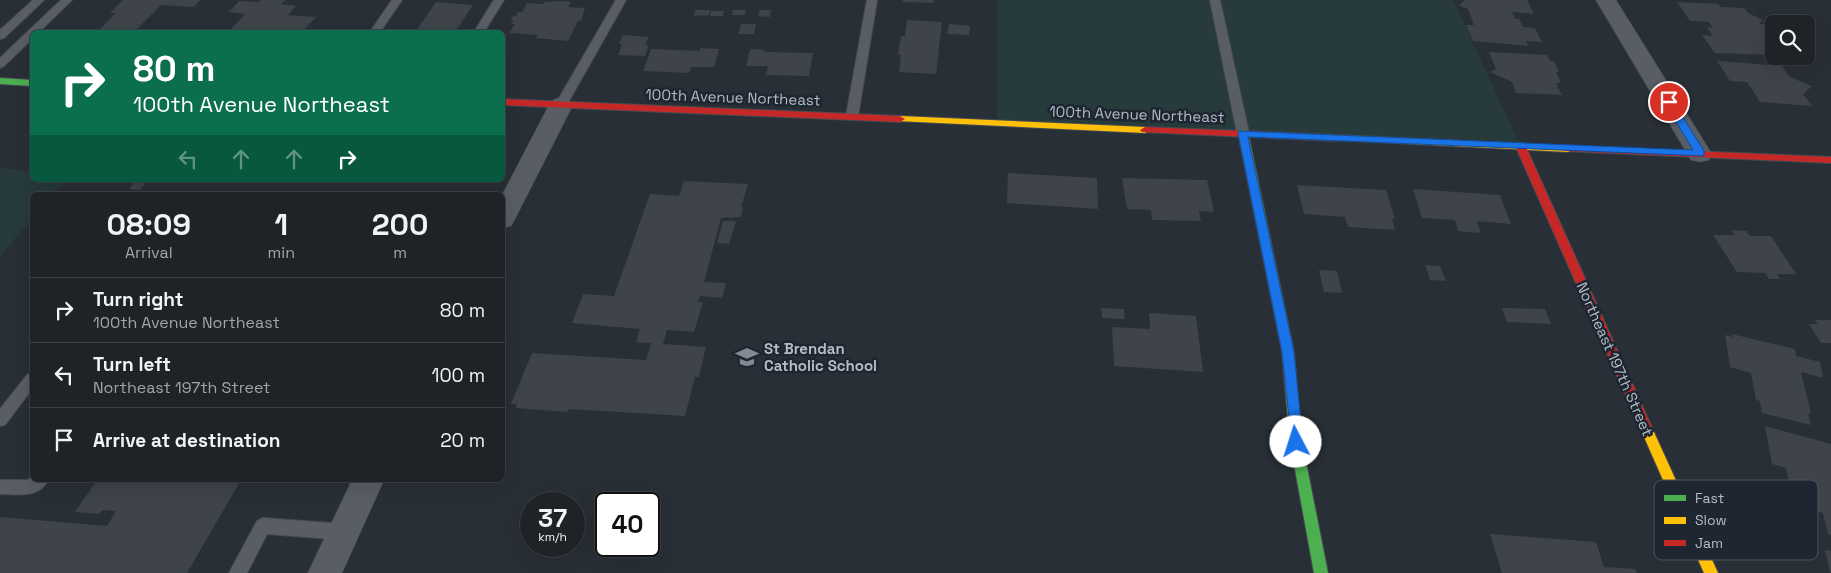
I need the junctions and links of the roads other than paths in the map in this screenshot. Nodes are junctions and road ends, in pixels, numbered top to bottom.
1 (39, 0) edge
2 (67, 0) edge
3 (398, 0) edge
4 (499, 0) edge
5 (621, 0) edge
6 (872, 0) edge
7 (1215, 0) edge
8 (1606, 0) edge
9 (36, 30) edge
10 (376, 30) edge
11 (480, 30) edge
12 (0, 36) edge
13 (30, 36) edge
14 (0, 64) edge
15 (0, 81) edge
16 (30, 83) edge
17 (505, 102) edge
18 (561, 105) junction
19 (852, 116) junction
20 (1243, 133) junction
21 (1520, 145) junction
22 (1700, 154) junction
23 (1831, 160) edge
24 (505, 213) edge
25 (30, 382) edge
26 (0, 420) edge
27 (1669, 480) edge
28 (37, 482) edge
29 (367, 482) edge
30 (0, 487) edge
31 (344, 532) junction
32 (1705, 560) edge
33 (238, 573) edge
34 (324, 573) edge
35 (1321, 573) edge
36 (1711, 573) edge

1 - 12 lane
2 - 9 lane
3 - 10 lane
4 - 11 lane
5 - 18 lane
6 - 19 lane
7 - 20 lane
8 - 22 street
13 - 14 lane
15 - 16 street
17 - 18 street, 100th Avenue Northeast
18 - 19 street, 100th Avenue Northeast
18 - 24 street
19 - 20 street, 100th Avenue Northeast
20 - 21 street, 100th Avenue Northeast
20 - 35 street
21 - 22 street, 100th Avenue Northeast
21 - 27 street, Northeast 197th Street
22 - 23 street, 100th Avenue Northeast
25 - 26 lane
28 - 30 lane
29 - 31 street
31 - 33 lane
31 - 34 street
32 - 36 street, Northeast 197th Street

